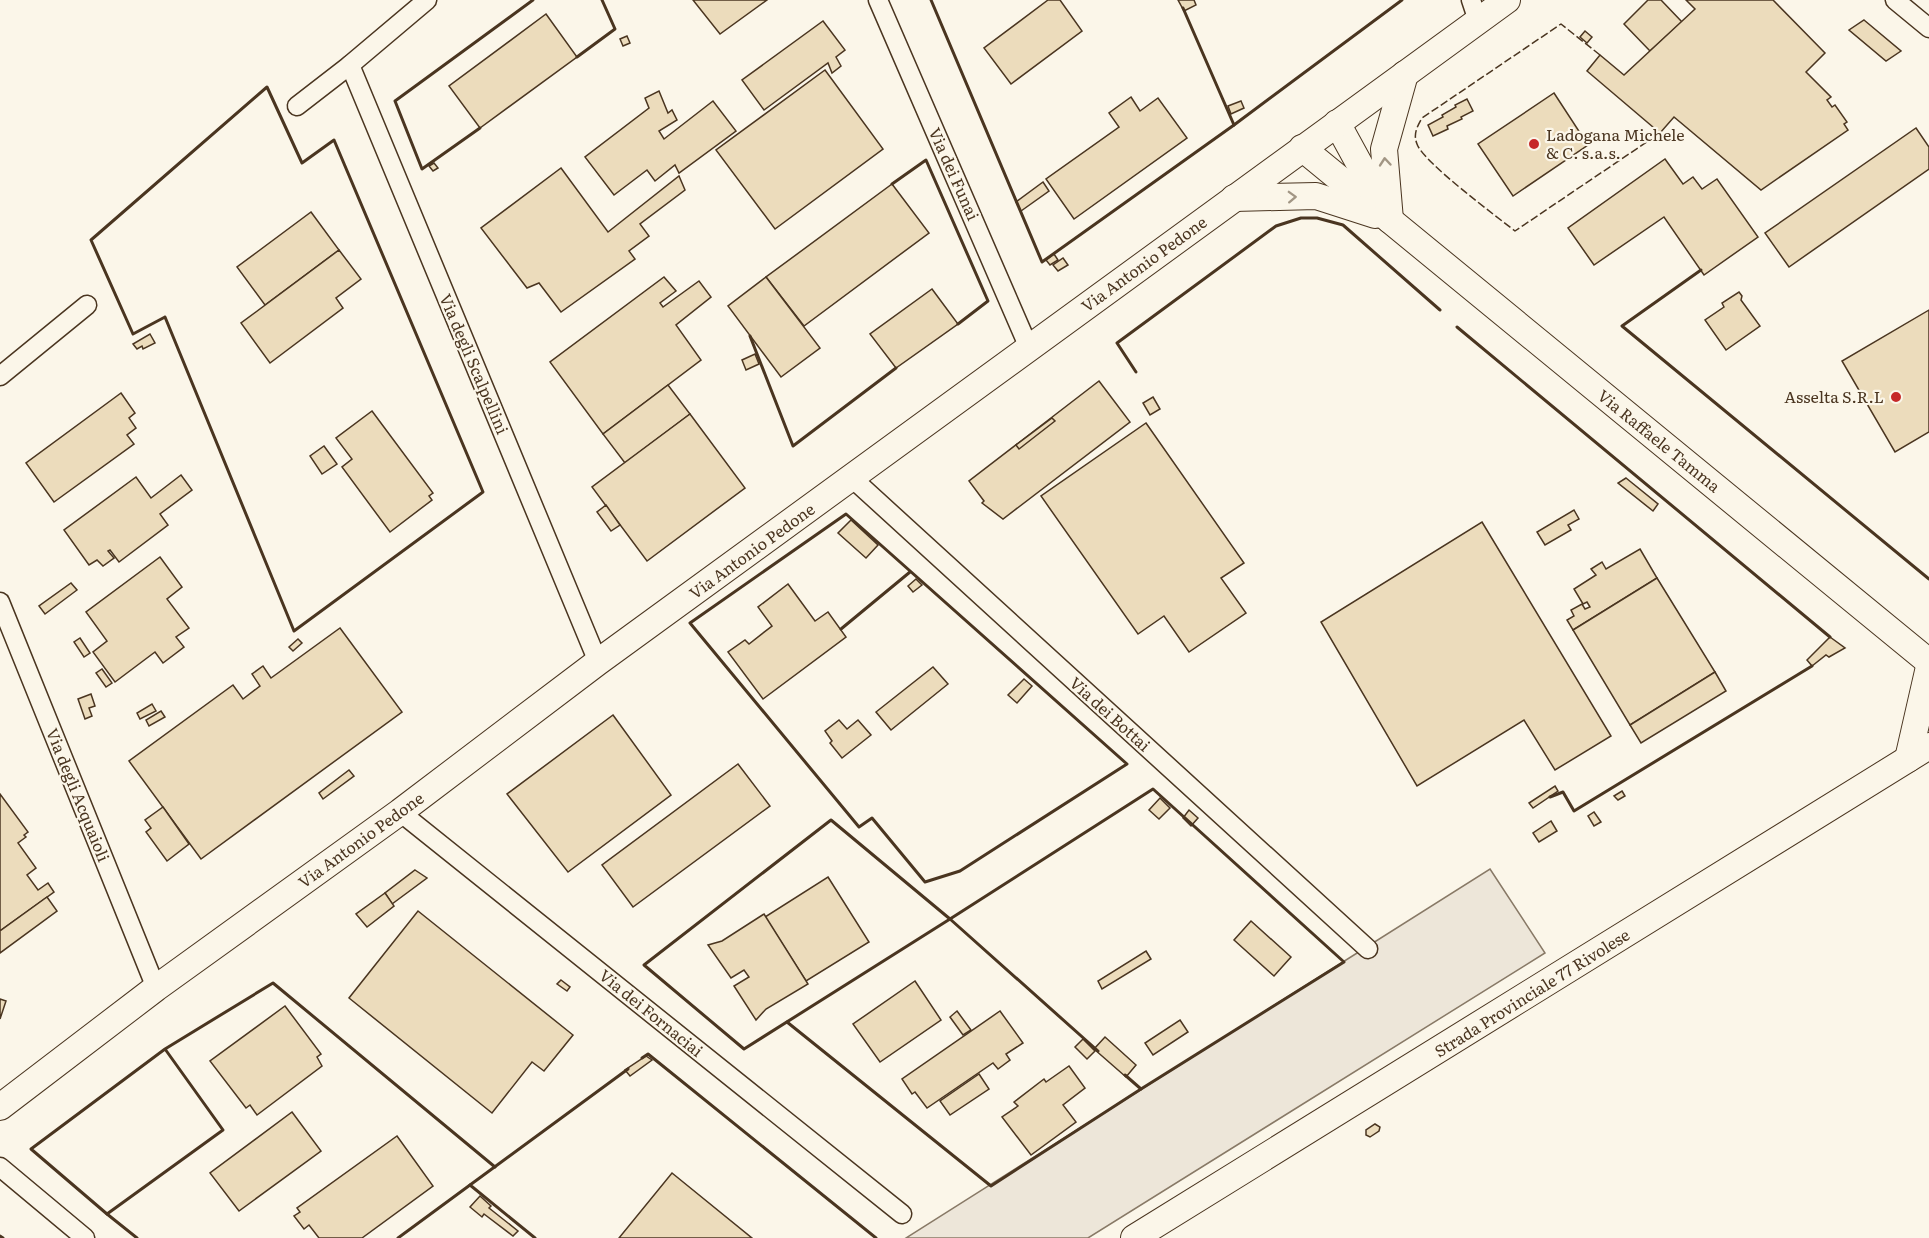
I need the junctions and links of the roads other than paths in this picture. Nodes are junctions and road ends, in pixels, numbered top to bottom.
1 (427, 0) edge
2 (878, 0) edge
3 (1507, 0) edge
4 (1894, 0) edge
5 (1474, 10) edge
6 (1929, 28) edge
7 (350, 65) junction
8 (1405, 74) junction
9 (297, 106) dead end
10 (1337, 123) junction
11 (1302, 148) junction
12 (1234, 198) junction
13 (1390, 220) junction
14 (87, 305) dead end
15 (1029, 348) junction
16 (0, 376) edge
17 (852, 478) junction
18 (0, 602) edge
19 (598, 662) junction
20 (1929, 664) edge
21 (1919, 752) edge
22 (400, 812) junction
23 (1368, 949) dead end
24 (156, 988) junction
25 (0, 1107) edge
26 (0, 1167) edge
27 (902, 1214) dead end
28 (85, 1238) edge
29 (1134, 1238) edge

1 - 7 street
2 - 15 street, Via dei Funai
3 - 5 street, Via Antonio Pedone
4 - 6 street
5 - 8 street, Via Antonio Pedone
7 - 9 street
7 - 19 street, Via degli Scalpellini
8 - 10 street, Via Antonio Pedone
13 -> 8 street
10 - 11 street, Via Antonio Pedone
10 - 13 street
11 - 12 street, Via Antonio Pedone
11 - 13 street, Via Raffaele Tamma
12 -> 13 street
12 - 15 street, Via Antonio Pedone
13 - 20 street, Via Raffaele Tamma
14 - 16 street
15 - 17 street, Via Antonio Pedone
17 - 19 street, Via Antonio Pedone
17 - 23 street, Via dei Bottai
18 - 24 street, Via degli Acquaioli
19 - 22 street, Via Antonio Pedone
20 - 21 street
21 - 29 street, Strada Provinciale 77 Rivolese
22 - 24 street, Via Antonio Pedone
22 - 27 street, Via dei Fornaciai
24 - 25 street, Via Antonio Pedone
26 - 28 street

